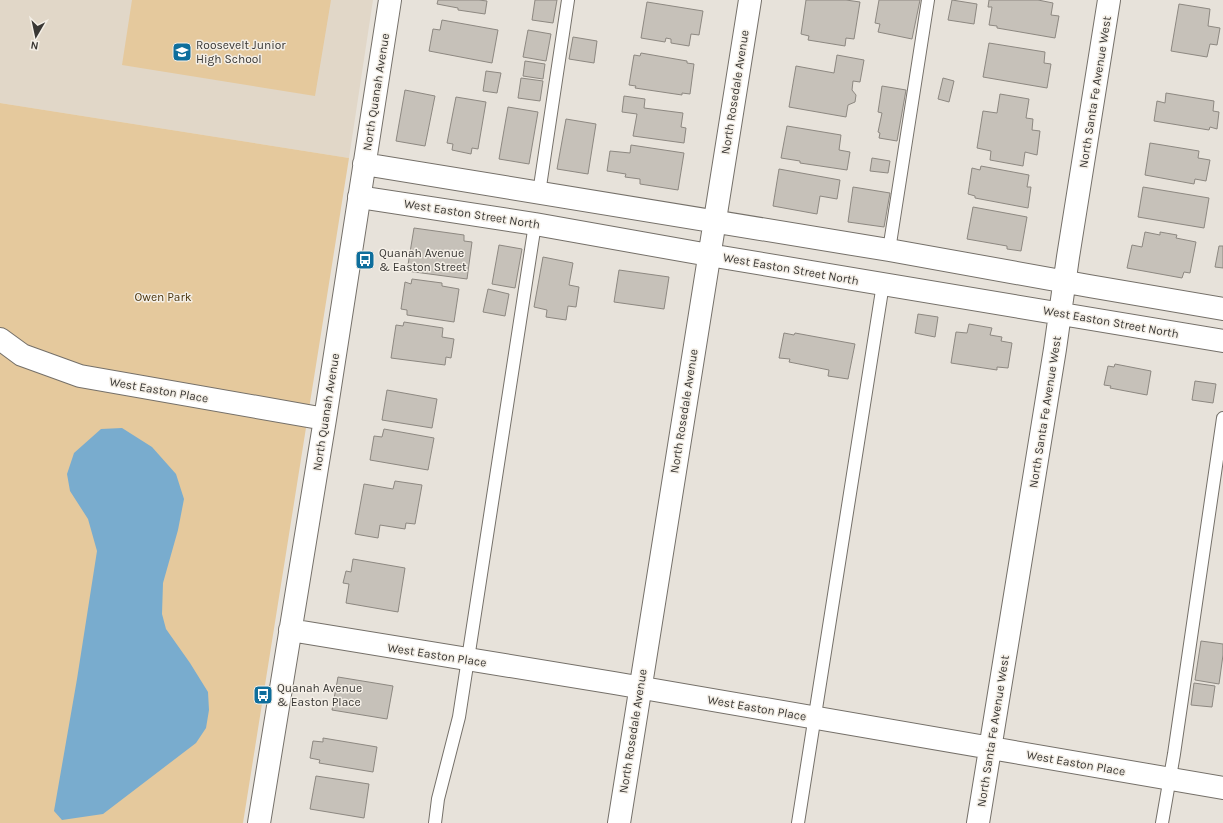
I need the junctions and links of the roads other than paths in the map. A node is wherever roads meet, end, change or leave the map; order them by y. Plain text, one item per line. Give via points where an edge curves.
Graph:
1 (390, 0) edge
2 (568, 0) edge
3 (750, 0) edge
4 (928, 0) edge
5 (1109, 0) edge
6 (364, 164) junction
7 (539, 193) junction
8 (359, 197) junction
9 (714, 222) junction
10 (535, 224) junction
11 (889, 250) junction
12 (709, 255) junction
13 (1065, 282) junction
14 (883, 284) junction
15 (1223, 309) edge
16 (1060, 313) junction
17 (0, 339) edge
18 (1223, 341) edge
19 (1223, 418) edge
20 (325, 419) junction
21 (290, 630) junction
22 (468, 660) junction
23 (640, 688) junction
24 (815, 718) junction
25 (990, 749) junction
26 (1170, 779) junction
27 (1223, 788) edge
28 (259, 823) edge
29 (434, 823) edge
30 (619, 823) edge
31 (798, 823) edge
32 (978, 823) edge
33 (1162, 823) edge

1 - 6 street, North Quanah Avenue
2 - 7 lane
3 - 9 street, North Rosedale Avenue
4 - 11 lane
5 - 13 street, North Santa Fe Avenue West
6 - 7 street
6 - 8 street, North Quanah Avenue
7 - 9 street
8 - 10 street, West Easton Street North
8 - 20 street, North Quanah Avenue
9 - 11 street
9 - 12 street, North Rosedale Avenue
10 - 12 street, West Easton Street North
10 - 22 lane
11 - 13 street
12 - 14 street, West Easton Street North
12 - 23 street, North Rosedale Avenue
13 - 15 street
13 - 16 street, North Santa Fe Avenue West
14 - 16 street, West Easton Street North
14 - 24 lane
16 - 18 street, West Easton Street North
16 - 25 street, North Santa Fe Avenue West
17 - 20 street, West Easton Place via 22,355 80,376
19 - 26 lane
20 - 21 street, North Quanah Avenue
21 - 22 street, West Easton Place
21 - 28 street, North Quanah Avenue
22 - 23 street, West Easton Place
22 - 29 lane via 459,717
23 - 24 street, West Easton Place
23 - 30 street, North Rosedale Avenue
24 - 25 street, West Easton Place
24 - 31 lane
25 - 26 street, West Easton Place
25 - 32 street, North Santa Fe Avenue West
26 - 27 street, West Easton Place
26 - 33 lane

